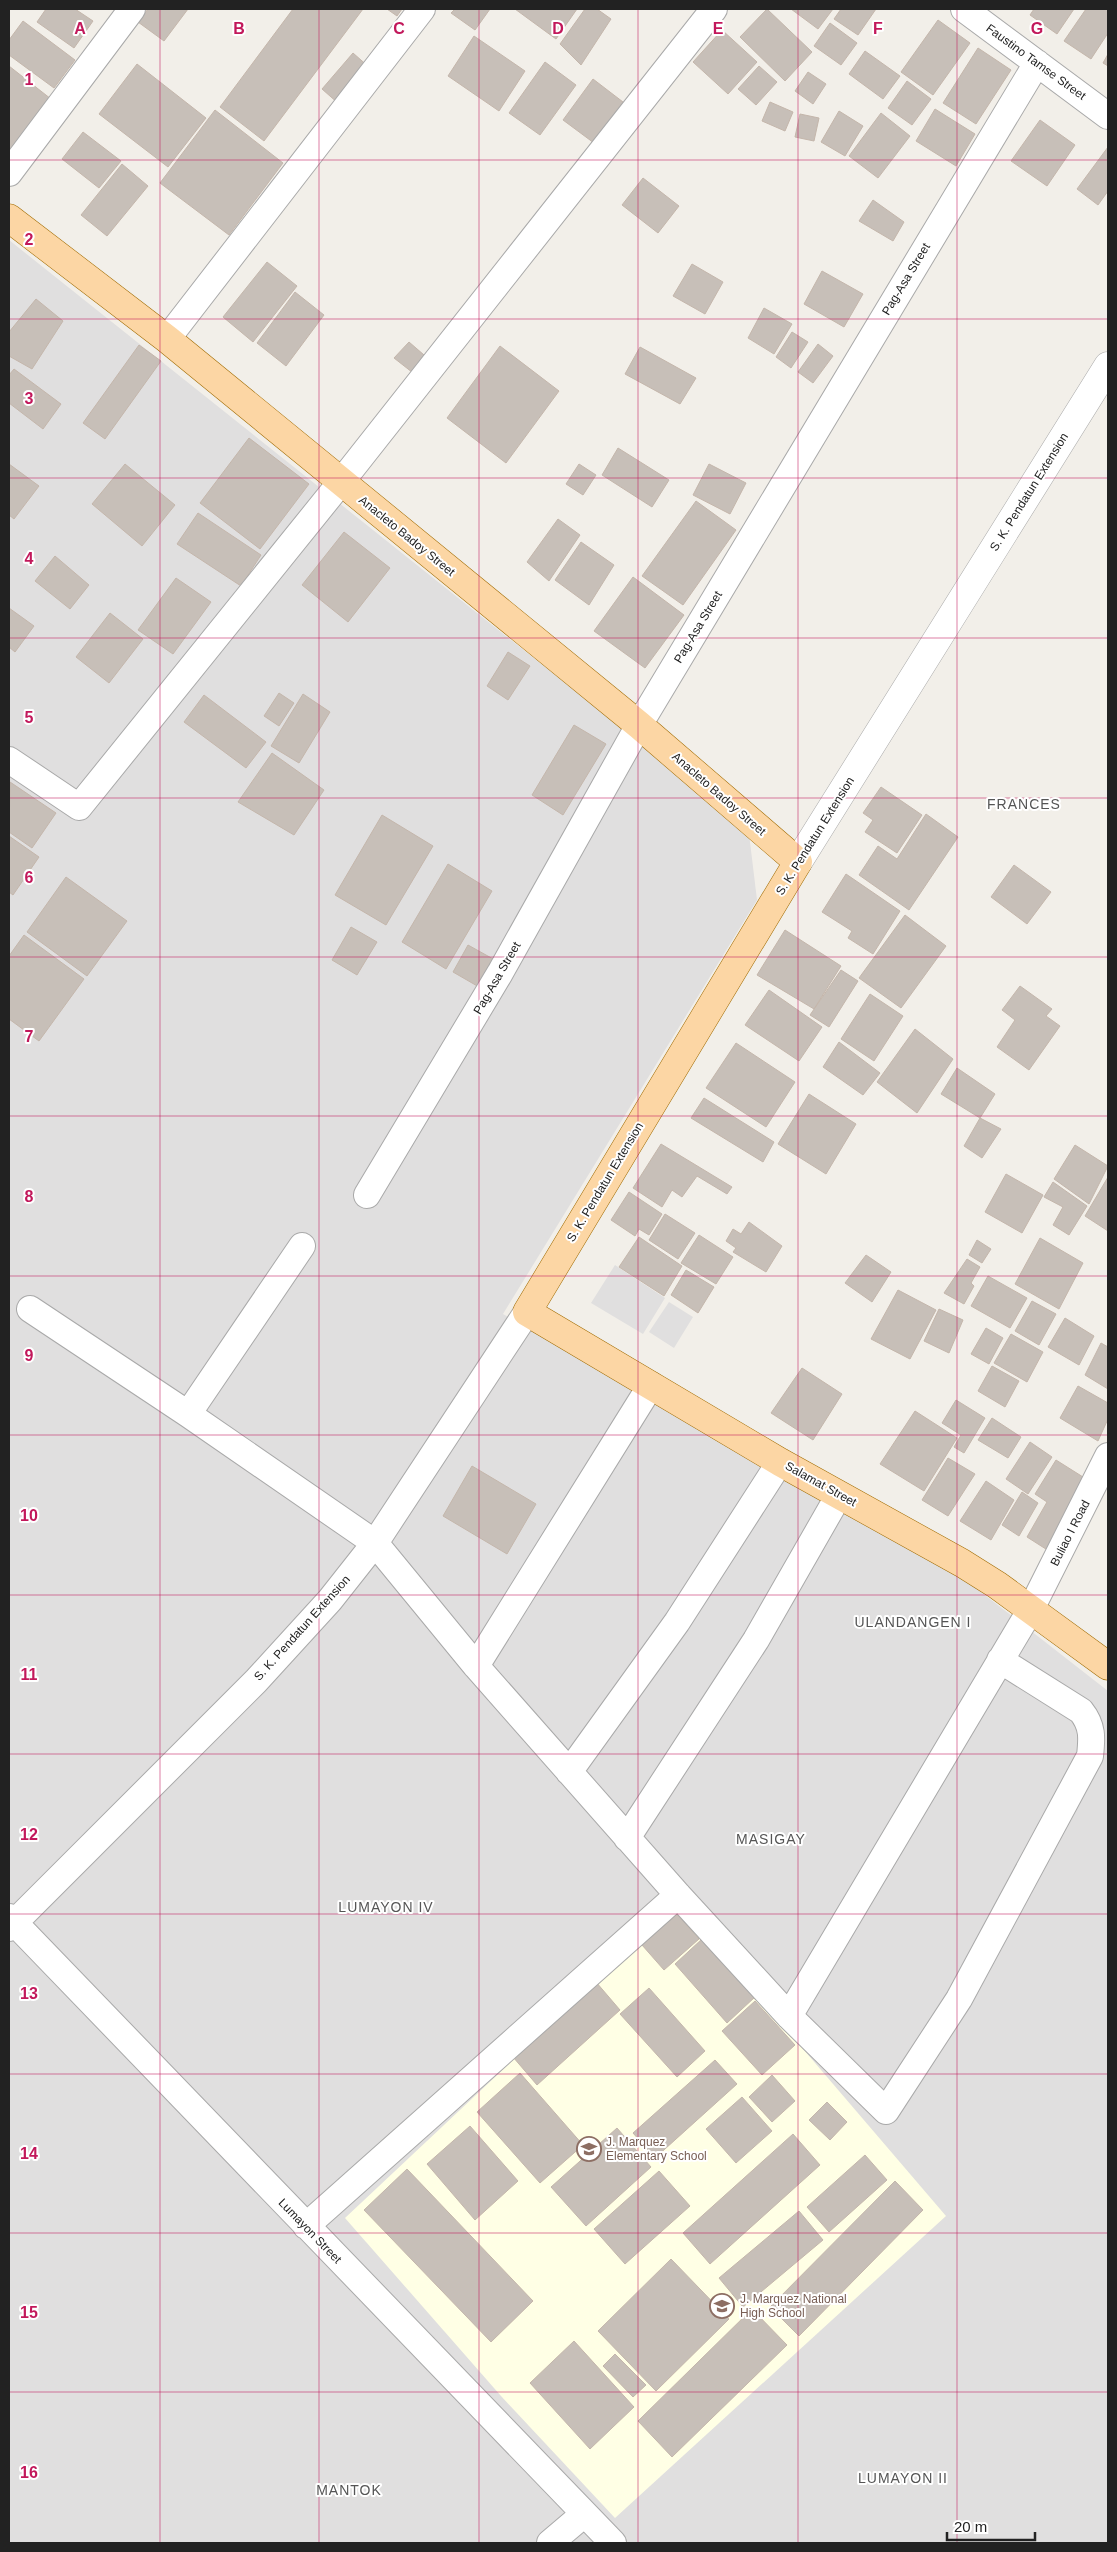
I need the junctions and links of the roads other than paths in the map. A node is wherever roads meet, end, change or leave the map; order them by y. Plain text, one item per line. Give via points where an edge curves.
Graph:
1 (132, 9) edge
2 (422, 9) edge
3 (714, 9) edge
4 (964, 9) edge
5 (1037, 63) junction
6 (1108, 116) edge
7 (9, 173) edge
8 (9, 218) edge
9 (167, 340) junction
10 (1108, 366) edge
11 (341, 482) junction
12 (639, 725) junction
13 (9, 760) edge
14 (798, 862) junction
15 (367, 1196) dead end
16 (302, 1246) dead end
17 (30, 1309) dead end
18 (527, 1312) junction
19 (651, 1385) junction
20 (188, 1414) junction
21 (1108, 1456) edge
22 (780, 1462) junction
23 (840, 1495) junction
24 (375, 1543) junction
25 (1031, 1609) junction
26 (1000, 1660) junction
27 (476, 1666) junction
28 (1108, 1666) edge
29 (569, 1772) junction
30 (627, 1838) junction
31 (678, 1895) junction
32 (10, 1922) edge
33 (789, 2016) junction
34 (306, 2226) junction
35 (583, 2515) junction
36 (550, 2543) edge
37 (613, 2543) edge

1 - 7 street
2 - 9 street
3 - 11 street
4 - 5 street, Faustino Tamse Street
5 - 6 street, Faustino Tamse Street
5 - 12 street, Pag-Asa Street
8 - 9 main road, Anacleto Badoy Street
9 - 11 main road, Anacleto Badoy Street
10 - 14 street, S. K. Pendatun Extension
11 - 12 main road, Anacleto Badoy Street
11 - 13 street via 79,807
12 - 14 main road, Anacleto Badoy Street
12 - 15 street, Pag-Asa Street via 500,973
14 - 18 main road, S. K. Pendatun Extension
16 - 20 street
17 - 20 street
18 - 19 main road, Salamat Street
18 - 24 street, S. K. Pendatun Extension
19 - 22 main road, Salamat Street
19 - 27 street
20 - 24 street
21 - 25 street, Buliao I Road
22 - 23 main road, Salamat Street
22 - 29 street via 677,1622
23 - 25 main road, Salamat Street via 962,1563
23 - 30 street via 756,1640
24 - 27 street
24 - 32 street, S. K. Pendatun Extension via 330,1600 256,1681
25 - 26 street, Buliao I Road
25 - 28 main road, Salamat Street
26 - 33 street, Buliao I Road
26 - 33 street via 1081,1711 1090,1722 1090,1756 959,1999 886,2111
27 - 29 street
29 - 30 street
30 - 31 street
31 - 33 street
31 - 34 street
32 - 34 street, Lumayon Street
34 - 35 street, Lumayon Street
35 - 36 street
35 - 37 street, Lumayon Street

